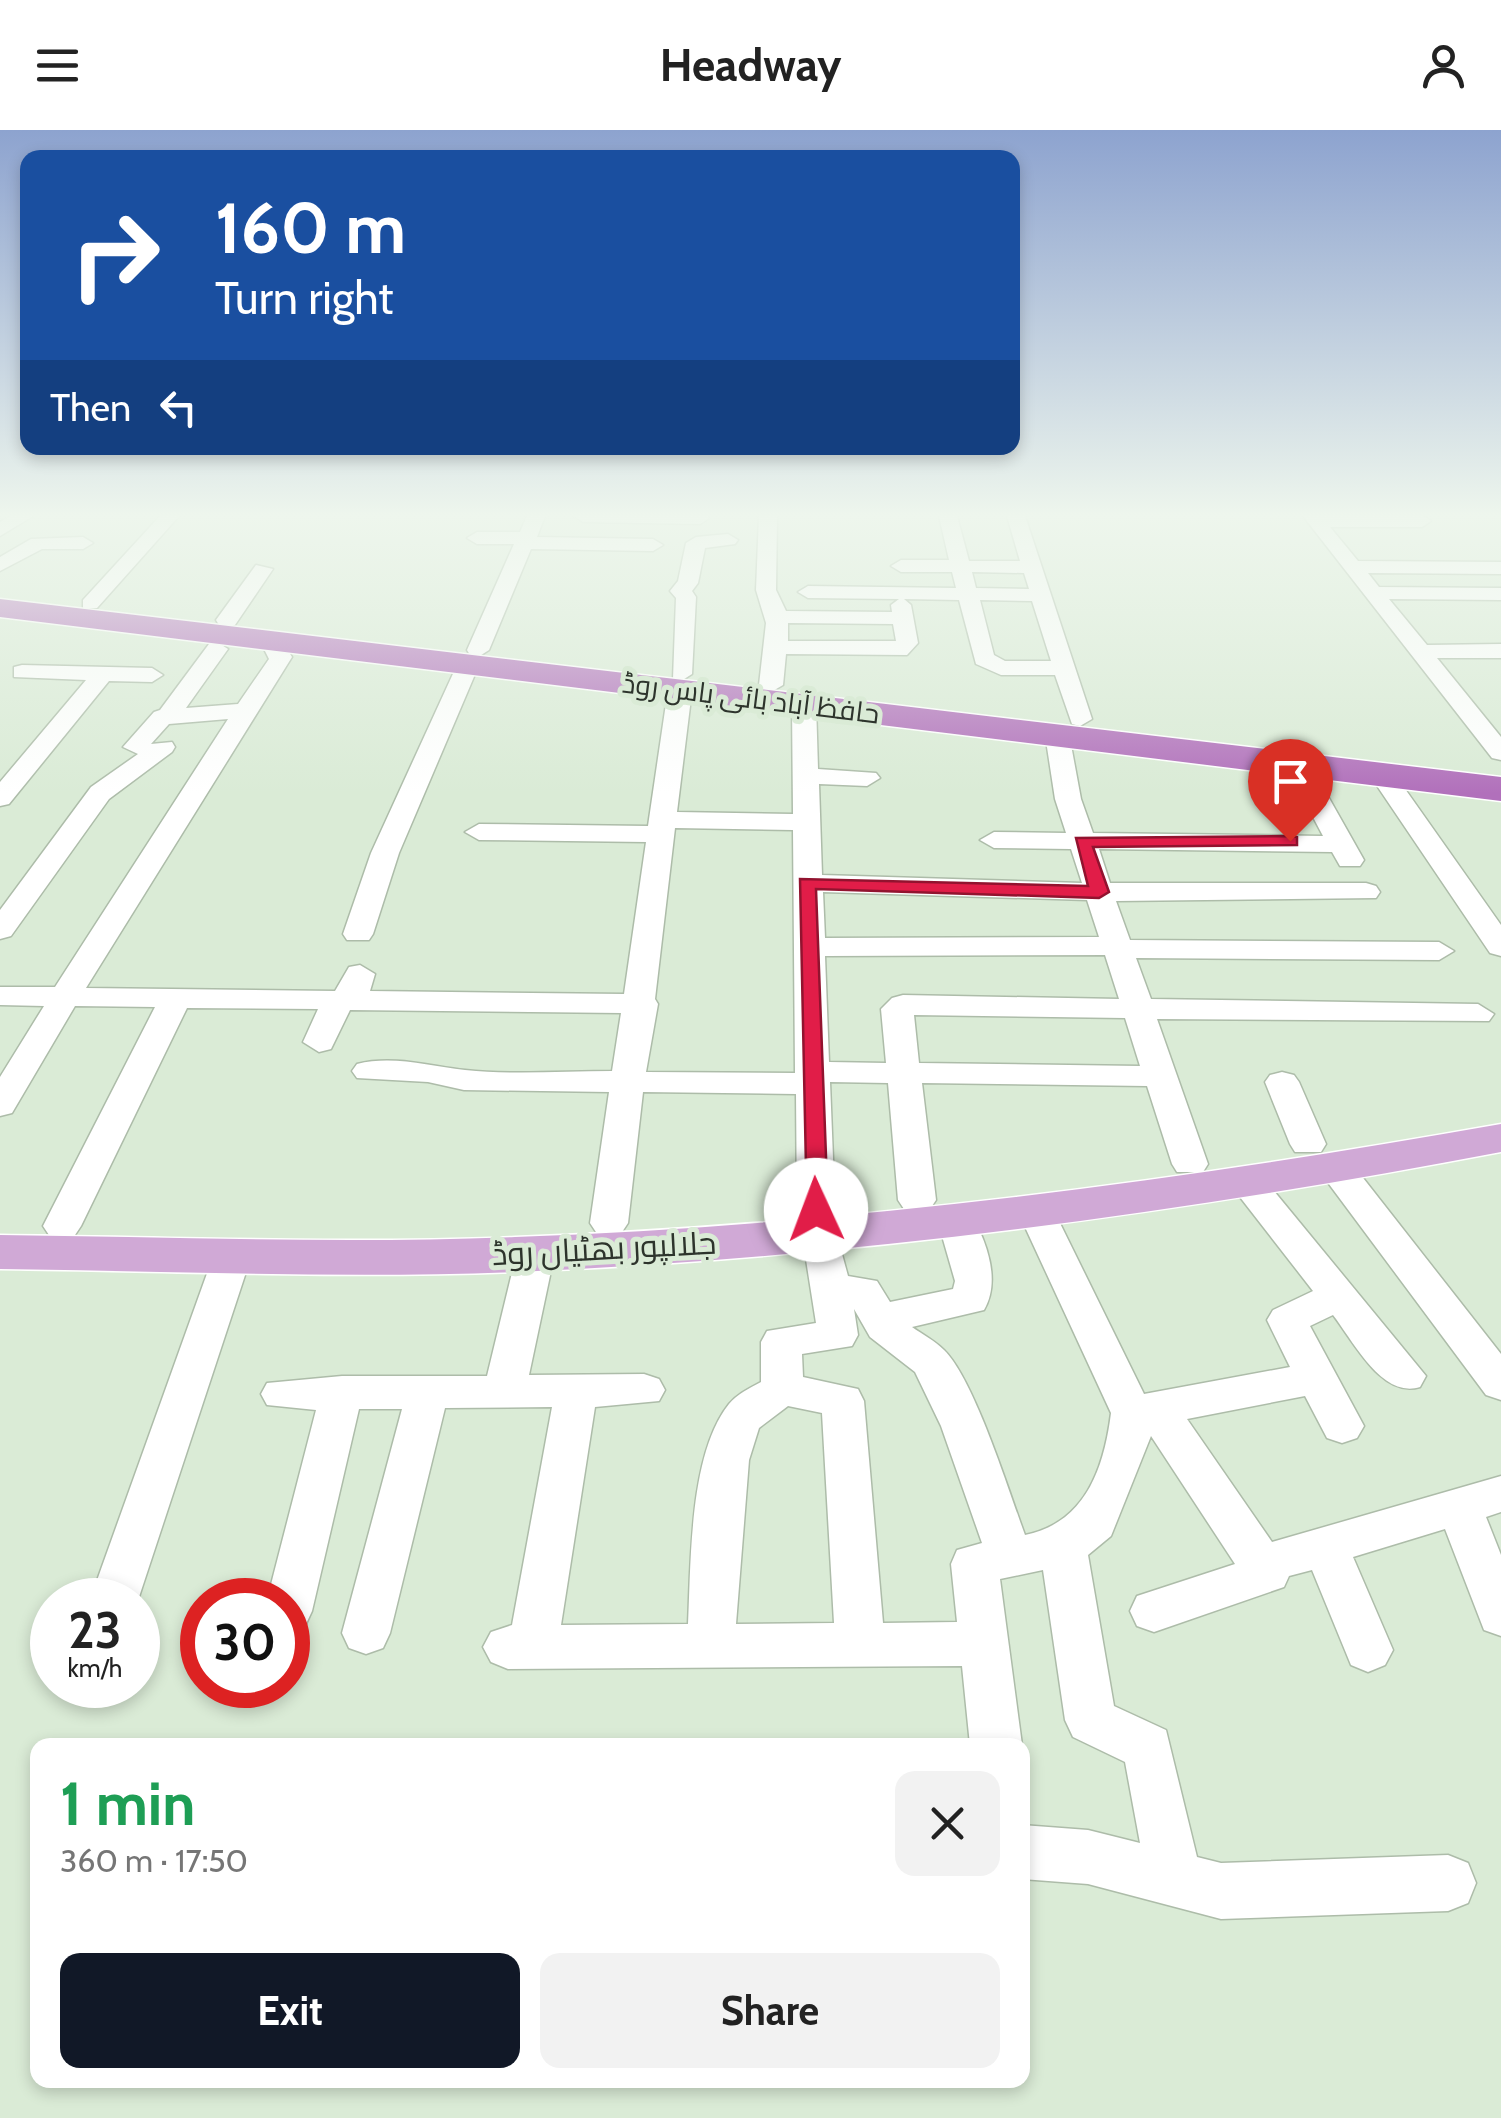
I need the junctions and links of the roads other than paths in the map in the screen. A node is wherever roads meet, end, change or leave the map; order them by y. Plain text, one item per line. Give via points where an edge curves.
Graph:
1 (6, 609) edge
2 (111, 609) edge
3 (238, 609) edge
4 (496, 609) edge
5 (685, 609) edge
6 (777, 609) edge
7 (972, 609) edge
8 (1047, 609) edge
9 (1385, 609) edge
10 (778, 617) junction
11 (222, 634) junction
12 (272, 641) junction
13 (775, 647) junction
14 (1419, 652) junction
15 (1501, 652) edge
16 (0, 657) edge
17 (66, 657) dead end
18 (473, 658) junction
19 (28, 665) junction
20 (1066, 668) junction
21 (104, 674) junction
22 (152, 675) dead end
23 (681, 682) junction
24 (771, 684) junction
25 (0, 694) edge
26 (804, 704) junction
27 (245, 711) junction
28 (170, 715) junction
29 (1068, 726) junction
30 (163, 747) junction
31 (221, 747) junction
32 (1501, 753) edge
33 (1298, 764) junction
34 (1501, 770) edge
35 (1382, 774) junction
36 (805, 776) junction
37 (867, 778) dead end
38 (1501, 789) edge
39 (1, 795) edge
40 (806, 822) junction
41 (665, 827) junction
42 (479, 832) dead end
43 (994, 840) dead end
44 (1082, 842) junction
45 (1342, 844) junction
46 (807, 883) junction
47 (1099, 892) junction
48 (0, 930) edge
49 (358, 934) dead end
50 (808, 947) junction
51 (1501, 947) edge
52 (1118, 948) junction
53 (1439, 951) dead end
54 (360, 974) dead end
55 (0, 996) edge
56 (65, 997) junction
57 (176, 998) junction
58 (338, 1001) junction
59 (642, 1004) junction
60 (1138, 1009) junction
61 (1478, 1014) dead end
62 (320, 1042) dead end
63 (369, 1071) dead end
64 (903, 1073) junction
65 (1160, 1076) junction
66 (811, 1078) junction
67 (632, 1082) junction
68 (1282, 1082) dead end
69 (0, 1105) edge
70 (1501, 1112) edge
71 (1501, 1138) edge
72 (1322, 1156) junction
73 (1190, 1164) junction
74 (1247, 1183) junction
75 (937, 1211) junction
76 (1038, 1214) junction
77 (818, 1222) junction
78 (610, 1223) junction
79 (0, 1225) edge
80 (62, 1226) junction
81 (0, 1252) edge
82 (536, 1252) junction
83 (233, 1254) junction
84 (830, 1288) junction
85 (1339, 1295) junction
86 (879, 1318) junction
87 (1405, 1376) dead end
88 (1314, 1378) junction
89 (1501, 1384) edge
90 (782, 1389) junction
91 (576, 1390) junction
92 (644, 1390) dead end
93 (505, 1391) junction
94 (342, 1392) junction
95 (428, 1392) junction
96 (282, 1394) dead end
97 (1144, 1411) junction
98 (1342, 1426) dead end
99 (1480, 1501) edge
100 (1064, 1547) junction
101 (1326, 1547) junction
102 (1010, 1556) junction
103 (1261, 1565) junction
104 (122, 1578) edge
105 (296, 1578) edge
106 (1154, 1612) dead end
107 (1500, 1613) edge
108 (366, 1633) dead end
109 (986, 1644) junction
110 (860, 1645) junction
111 (711, 1646) junction
112 (1368, 1650) dead end
113 (995, 1738) edge
114 (1030, 1853) edge
115 (1174, 1878) junction
116 (1448, 1883) dead end

1 - 12 highway, حافظ آباد بائی پاس روڈ
2 - 11 highway, حافظ آباد بائی پاس روڈ
3 - 11 street
4 - 18 street
5 - 23 street
6 - 10 street
7 - 20 street via 990,664
8 - 20 street
9 - 14 street
10 - 13 street
10 - 13 street via 901,612 907,644 899,650
11 - 18 highway, حافظ آباد بائی پاس روڈ
11 - 28 street
12 - 18 highway, حافظ آباد بائی پاس روڈ
12 - 27 street via 272,652 281,657
13 - 24 street
14 - 15 street
14 - 32 street
16 - 19 street
17 - 19 street
18 - 23 highway, حافظ آباد بائی پاس روڈ
18 - 49 street via 386,853
19 - 21 street
19 - 25 street
20 - 29 street
21 - 22 street
21 - 39 street
23 - 24 highway, حافظ آباد بائی پاس روڈ
23 - 26 highway, حافظ آباد بائی پاس روڈ
23 - 41 street
24 - 29 highway, حافظ آباد بائی پاس روڈ
26 - 29 highway, حافظ آباد بائی پاس روڈ
26 - 36 street
27 - 28 street
27 - 31 street
28 - 30 street via 135,747
29 - 33 highway, حافظ آباد بائی پاس روڈ
29 - 34 highway, حافظ آباد بائی پاس روڈ
29 - 44 street via 1068,799
30 - 31 street
30 - 48 street via 100,793
31 - 56 street
33 - 35 highway, حافظ آباد بائی پاس روڈ
33 - 45 street
35 - 38 highway, حافظ آباد بائی پاس روڈ
35 - 51 street
36 - 37 street
36 - 40 street
40 - 41 street
40 - 46 street
41 - 42 street
41 - 59 street
43 - 44 street
44 - 45 street
44 - 47 street
45 - 47 street via 1369,897
46 - 47 street
46 - 50 street
47 - 52 street
50 - 52 street
50 - 66 street
52 - 53 street
52 - 60 street
54 - 58 street via 353,994
55 - 56 street
56 - 57 street
56 - 69 street
57 - 58 street
57 - 80 street
58 - 59 street
58 - 62 street
59 - 67 street
60 - 61 street
60 - 64 street via 902,1004 896,1008
60 - 65 street
63 - 67 street via 464,1080
64 - 65 street
64 - 66 street
64 - 75 street
65 - 73 street
66 - 67 street
66 - 77 street
67 - 78 street
68 - 72 street
70 - 72 main road, جلالپور بھٹیاں روڈ
71 - 72 main road, جلالپور بھٹیاں روڈ
72 - 73 main road, جلالپور بھٹیاں روڈ
72 - 74 main road, جلالپور بھٹیاں روڈ
72 - 89 street
73 - 75 main road, جلالپور بھٹیاں روڈ
74 - 76 main road, جلالپور بھٹیاں روڈ
74 - 85 street
75 - 76 main road, جلالپور بھٹیاں روڈ
75 - 77 main road, جلالپور بھٹیاں روڈ
75 - 86 street via 975,1281 970,1300
76 - 97 street
77 - 78 main road, جلالپور بھٹیاں روڈ
77 - 82 main road, جلالپور بھٹیاں روڈ
77 - 84 street
78 - 80 main road, جلالپور بھٹیاں روڈ via 367,1230
79 - 80 main road, جلالپور بھٹیاں روڈ
81 - 83 main road, جلالپور بھٹیاں روڈ
82 - 83 main road, جلالپور بھٹیاں روڈ
82 - 93 street
83 - 104 street
84 - 86 street via 863,1291
84 - 90 street via 838,1335 780,1342
85 - 87 street
85 - 88 street via 1286,1320
86 - 102 street via 930,1362 963,1426
88 - 97 street
88 - 98 street
90 - 110 street via 843,1401
90 - 111 street via 743,1417 730,1456
91 - 92 street
91 - 93 street
91 - 111 street via 520,1647
93 - 95 street
94 - 95 street
94 - 96 street
94 - 105 street
95 - 108 street
97 - 100 street via 1106,1505
97 - 103 street
99 - 101 street
99 - 107 street
100 - 102 street
100 - 115 street via 1090,1720 1148,1747
101 - 103 street
101 - 112 street
102 - 109 street via 974,1564
103 - 106 street via 1267,1573
109 - 110 street
109 - 113 street
110 - 111 street
114 - 115 street via 1088,1857
115 - 116 street via 1220,1890

